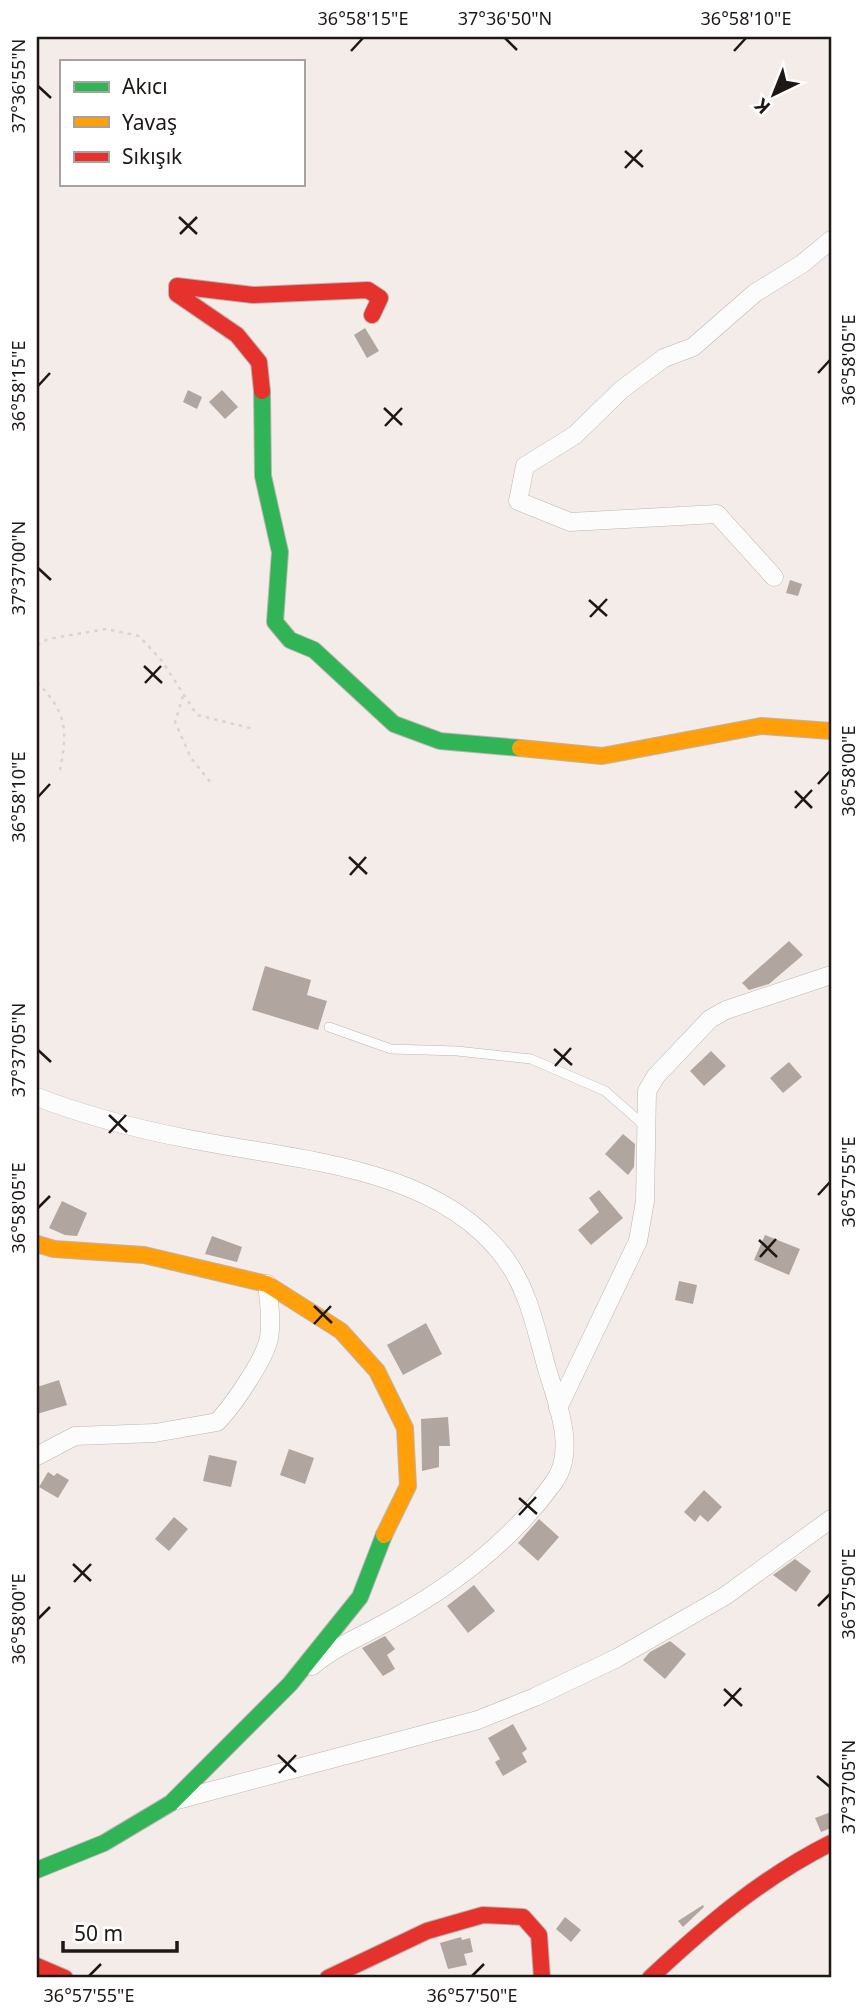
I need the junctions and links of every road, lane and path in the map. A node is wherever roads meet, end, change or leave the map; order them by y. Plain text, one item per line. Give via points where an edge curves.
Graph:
1 (831, 240) edge
2 (372, 316) dead end
3 (774, 577) dead end
4 (37, 645) edge
5 (37, 682) edge
6 (183, 696) junction
7 (254, 729) dead end
8 (831, 731) edge
9 (60, 770) dead end
10 (211, 783) dead end
11 (831, 975) edge
12 (329, 1027) dead end
13 (37, 1097) edge
14 (645, 1126) junction
15 (37, 1244) edge
16 (267, 1284) junction
17 (558, 1408) junction
18 (37, 1456) edge
19 (831, 1519) edge
20 (290, 1684) junction
21 (171, 1803) junction
22 (831, 1843) edge
23 (37, 1870) edge
24 (37, 1966) edge
25 (65, 1978) edge
26 (328, 1978) edge
27 (542, 1978) edge
28 (650, 1978) edge

1 - 3 street via 755,293 692,347 664,358 621,390 575,435 525,466 518,501 570,522 717,514
2 - 8 street via 380,298 368,290 253,295 177,286 177,293 237,335 259,362 263,476 280,552 275,622 290,640 314,650 394,724 440,741 602,756 761,726
4 - 6 path via 106,629 139,636 162,661
5 - 9 path via 50,696 67,733
6 - 7 path via 197,715
6 - 10 path via 174,722 191,758
11 - 14 street via 710,1019 656,1076 647,1091
12 - 14 lane via 391,1049 531,1059 605,1091
13 - 17 street via 81,1114 307,1159 431,1196 492,1242 521,1282
14 - 17 street via 645,1201 638,1241
15 - 16 street via 144,1255
16 - 18 street via 268,1341 217,1422 155,1433 75,1436
16 - 20 street via 341,1331 377,1371 405,1428 408,1486 360,1597
17 - 20 street via 565,1451 556,1479 532,1509 460,1577 316,1662
19 - 21 street via 725,1596 617,1658 535,1697 478,1720
20 - 21 street
21 - 23 street via 104,1843
22 - 28 street via 784,1867 719,1914
24 - 25 street
26 - 27 street via 427,1931 483,1915 523,1917 540,1935

